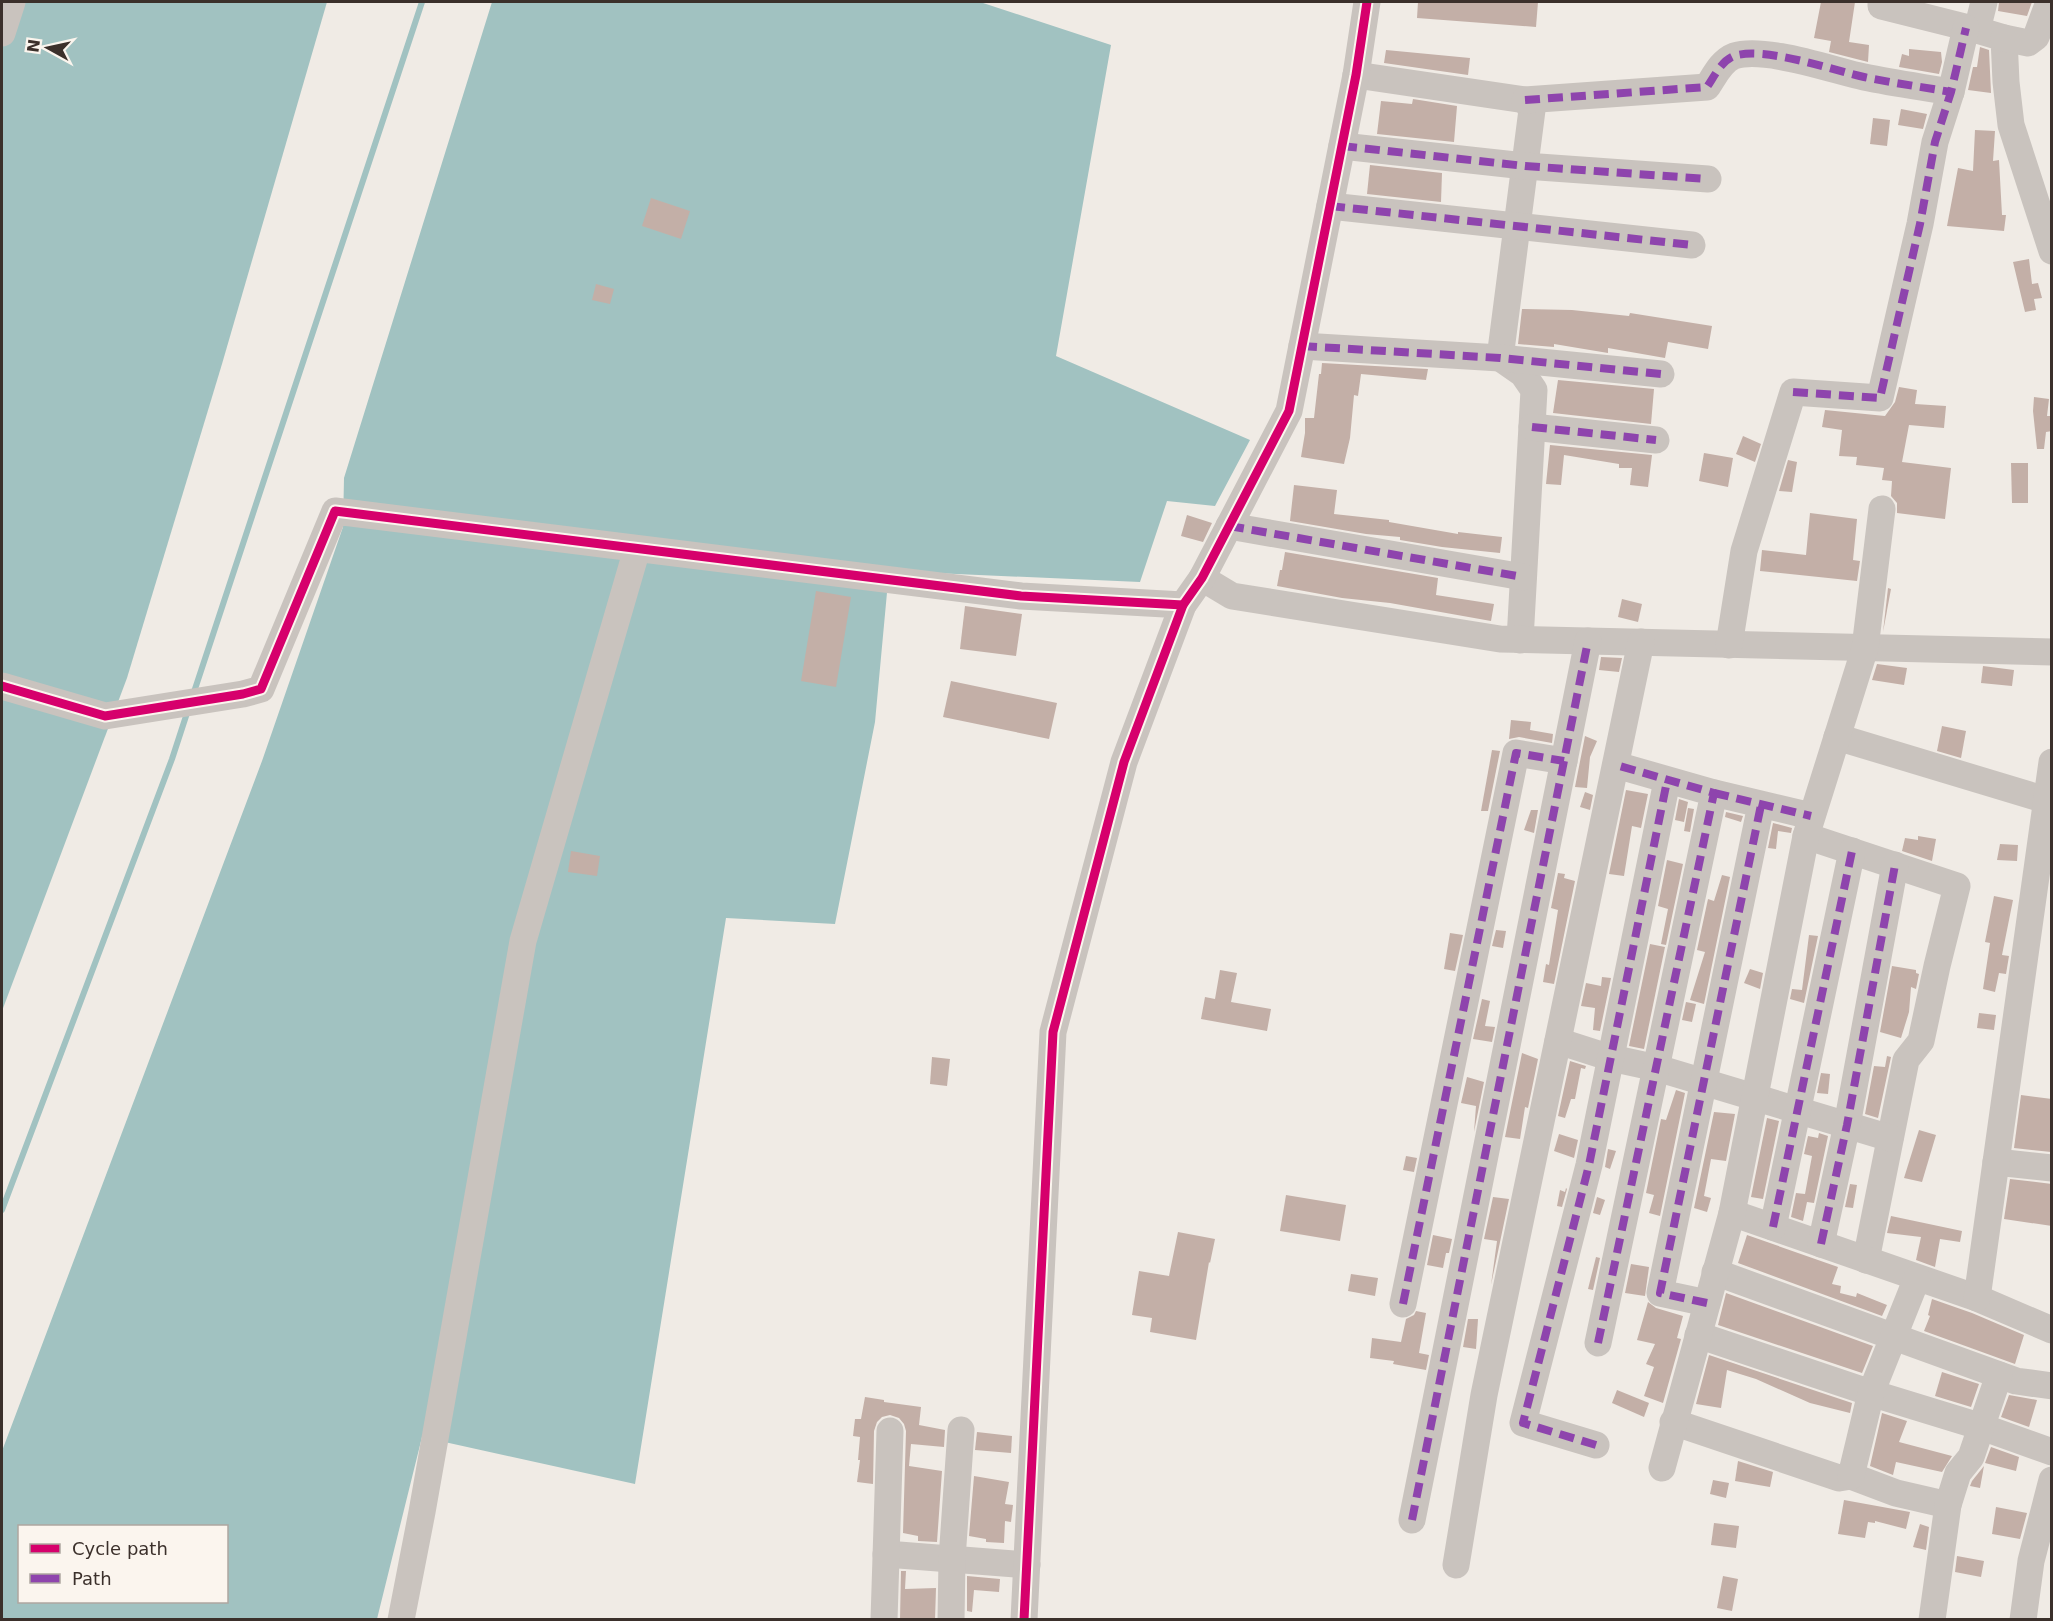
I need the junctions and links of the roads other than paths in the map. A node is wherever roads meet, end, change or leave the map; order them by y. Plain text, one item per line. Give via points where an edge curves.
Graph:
1 (12, 2) edge
2 (1367, 2) edge
3 (1881, 2) edge
4 (1984, 2) edge
5 (2049, 2) edge
6 (1972, 29) junction
7 (2, 33) edge
8 (2004, 38) junction
9 (1356, 75) junction
10 (1951, 92) junction
11 (1525, 100) junction
12 (1342, 146) junction
13 (1525, 166) junction
14 (1708, 179) dead end
15 (1330, 206) junction
16 (1517, 227) junction
17 (1692, 245) dead end
18 (2052, 251) edge
19 (1302, 346) junction
20 (1500, 358) junction
21 (1661, 374) dead end
22 (1532, 427) junction
23 (1656, 440) dead end
24 (1882, 508) dead end
25 (1229, 526) junction
26 (637, 549) junction
27 (1523, 577) junction
28 (1202, 578) junction
29 (1184, 605) junction
30 (1520, 640) junction
31 (1588, 641) junction
32 (1641, 642) junction
33 (1729, 645) junction
34 (1865, 648) junction
35 (2052, 652) edge
36 (2, 686) edge
37 (1837, 736) junction
38 (1564, 761) junction
39 (2052, 762) edge
40 (1616, 765) junction
41 (1667, 781) junction
42 (1714, 793) junction
43 (2046, 800) junction
44 (1761, 805) junction
45 (1808, 826) junction
46 (2046, 836) edge
47 (1852, 851) junction
48 (1895, 865) junction
49 (1558, 1041) junction
50 (1611, 1058) junction
51 (1657, 1068) junction
52 (1704, 1082) junction
53 (1754, 1096) junction
54 (1799, 1110) junction
55 (1846, 1125) junction
56 (1890, 1138) junction
57 (1996, 1161) junction
58 (2052, 1168) edge
59 (1732, 1213) junction
60 (1773, 1227) junction
61 (1821, 1244) junction
62 (1866, 1260) junction
63 (1715, 1272) junction
64 (1917, 1278) junction
65 (1977, 1298) junction
66 (1707, 1303) junction
67 (1403, 1304) dead end
68 (2052, 1330) edge
69 (1698, 1335) junction
70 (1894, 1337) junction
71 (1598, 1342) dead end
72 (1999, 1375) junction
73 (2052, 1386) edge
74 (1871, 1393) junction
75 (1673, 1422) junction
76 (1982, 1427) junction
77 (961, 1430) dead end
78 (890, 1431) dead end
79 (1596, 1445) dead end
80 (2052, 1452) edge
81 (1662, 1468) dead end
82 (1851, 1476) junction
83 (2052, 1480) edge
84 (1948, 1505) junction
85 (1412, 1520) dead end
86 (886, 1554) junction
87 (952, 1559) junction
88 (1027, 1565) junction
89 (1456, 1565) dead end
90 (401, 1620) edge
91 (884, 1620) edge
92 (951, 1620) edge
93 (1024, 1620) edge
94 (1932, 1620) edge
95 (2024, 1620) edge

1 - 7 street
2 - 9 street
3 - 6 street via 1881,6
4 - 6 street
5 - 8 street via 2036,37 2028,43
6 - 8 street
6 - 10 street
8 - 18 street via 2011,125
9 - 11 street
9 - 12 street
10 - 11 street via 1863,77 1800,60 1749,54 1732,57 1707,87
10 - 33 street via 1935,142 1880,398 1793,392 1744,551
11 - 13 street via 1532,110
12 - 13 street
12 - 15 street
13 - 14 street
13 - 16 street
15 - 16 street
15 - 19 street
16 - 17 street
16 - 20 street
19 - 20 street
19 - 25 street via 1289,411
20 - 21 street
20 - 22 street via 1523,374 1534,390
22 - 23 street
22 - 27 street
24 - 34 street
25 - 27 street
25 - 28 street
26 - 29 street via 1021,596
26 - 36 street via 335,511 261,689 105,716
26 - 90 street via 523,941
27 - 30 street
28 - 29 street
28 - 30 street via 1232,596
29 - 88 street via 1124,762 1053,1032
30 - 31 street
31 - 32 street
31 - 38 street
32 - 33 street
32 - 40 street
33 - 34 street
34 - 35 street
34 - 37 street
37 - 43 street
37 - 45 street
38 - 67 street via 1516,753
38 - 85 street
39 - 43 street
40 - 41 street
40 - 49 street
41 - 42 street
41 - 50 street
42 - 44 street
42 - 51 street
43 - 46 street
44 - 45 street
44 - 52 street
45 - 47 street
45 - 53 street
46 - 57 street
47 - 48 street
47 - 54 street
48 - 55 street
48 - 56 street via 1957,886 1921,1041 1906,1060
49 - 50 street
49 - 89 street via 1484,1395
50 - 51 street
50 - 79 street via 1589,1165 1523,1423
51 - 52 street
51 - 71 street
52 - 53 street
52 - 66 street via 1659,1293
53 - 54 street
53 - 59 street
54 - 55 street
54 - 60 street
55 - 56 street
55 - 61 street
56 - 62 street
57 - 58 street
57 - 65 street
59 - 60 street
59 - 63 street
60 - 61 street
61 - 62 street
62 - 64 street
63 - 66 street
63 - 70 street
64 - 65 street
64 - 70 street
65 - 68 street
66 - 69 street
69 - 74 street
69 - 75 street
70 - 72 street
70 - 74 street
72 - 73 street
72 - 76 street
74 - 76 street
74 - 82 street
75 - 81 street
75 - 82 street via 1839,1478
76 - 80 street
76 - 84 street via 1971,1457 1958,1473
77 - 87 street
78 - 86 street
82 - 84 street via 1896,1493
83 - 95 street via 2031,1561
84 - 94 street
86 - 87 street
86 - 91 street
87 - 88 street
87 - 92 street
88 - 93 street

